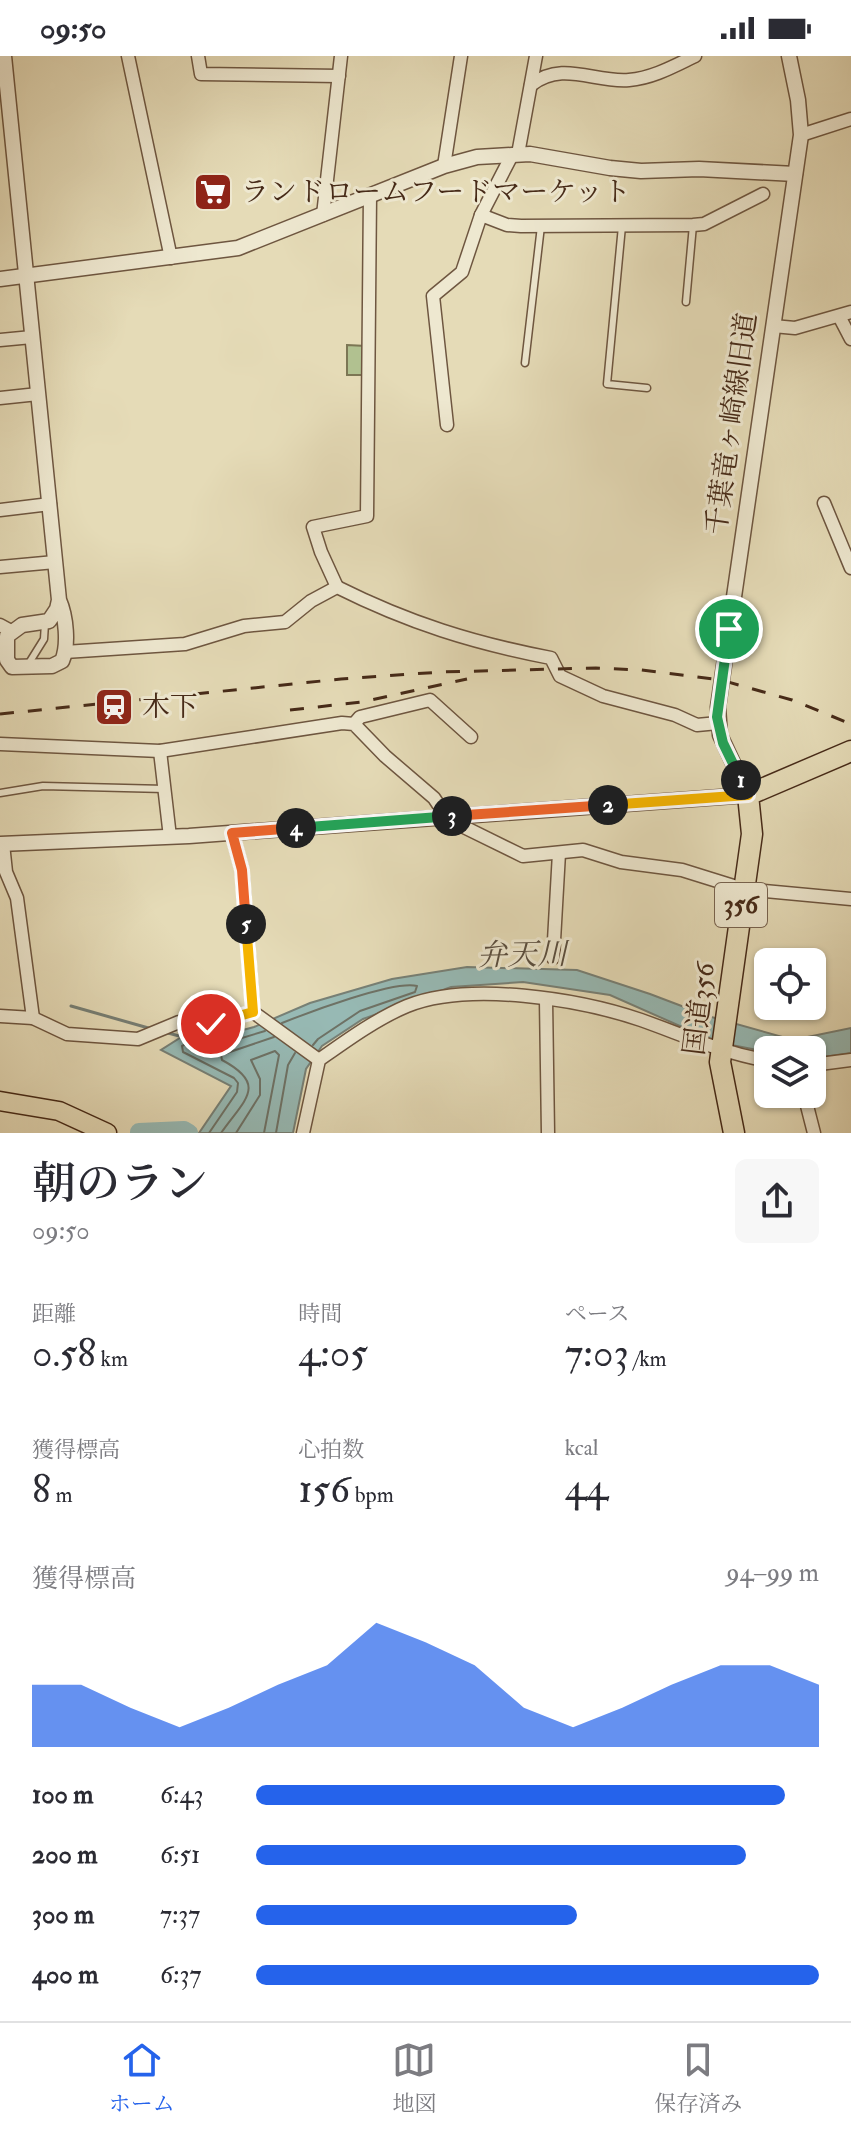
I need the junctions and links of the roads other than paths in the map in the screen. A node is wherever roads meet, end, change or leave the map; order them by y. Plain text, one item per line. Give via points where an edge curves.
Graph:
1 (4, 56) edge
2 (128, 56) edge
3 (198, 56) edge
4 (341, 56) edge
5 (461, 56) edge
6 (536, 56) edge
7 (695, 56) edge
8 (789, 56) edge
9 (339, 76) junction
10 (531, 85) junction
11 (851, 119) edge
12 (801, 135) junction
13 (515, 154) junction
14 (444, 166) junction
15 (795, 174) junction
16 (763, 194) dead end
17 (370, 195) junction
18 (323, 215) junction
19 (481, 215) junction
20 (693, 225) junction
21 (541, 226) junction
22 (622, 226) junction
23 (171, 258) junction
24 (26, 276) junction
25 (0, 279) edge
26 (686, 302) dead end
27 (845, 314) edge
28 (773, 326) junction
29 (32, 337) junction
30 (851, 339) edge
31 (0, 340) edge
32 (525, 363) dead end
33 (647, 388) dead end
34 (38, 394) junction
35 (0, 398) edge
36 (447, 425) dead end
37 (824, 503) dead end
38 (50, 504) junction
39 (0, 510) edge
40 (55, 562) junction
41 (0, 567) edge
42 (851, 568) edge
43 (337, 587) junction
44 (59, 600) junction
45 (45, 623) junction
46 (6, 628) edge
47 (64, 632) junction
48 (65, 652) junction
49 (26, 668) junction
50 (718, 723) junction
51 (354, 724) junction
52 (471, 737) dead end
53 (0, 744) edge
54 (160, 751) junction
55 (851, 751) edge
56 (165, 789) junction
57 (0, 793) edge
58 (748, 795) junction
59 (451, 816) junction
60 (232, 833) junction
61 (170, 837) junction
62 (2, 844) edge
63 (559, 853) junction
64 (743, 889) junction
65 (851, 899) edge
66 (553, 958) dead end
67 (546, 1000) junction
68 (253, 1012) junction
69 (0, 1016) edge
70 (33, 1018) junction
71 (722, 1049) junction
72 (754, 1057) edge
73 (319, 1060) junction
74 (851, 1060) edge
75 (826, 1063) edge
76 (0, 1101) edge
77 (808, 1108) edge
78 (107, 1133) edge
79 (303, 1133) edge
80 (548, 1133) edge
81 (734, 1133) edge
82 (814, 1133) edge

1 - 24 street
2 - 23 street
3 - 9 street via 201,74
4 - 9 street
5 - 14 street
6 - 10 street
7 - 10 street via 628,80 561,74 544,75
8 - 12 street, 千葉竜ヶ崎線旧道
9 - 18 street
10 - 13 street
11 - 12 street
12 - 15 street, 千葉竜ヶ崎線旧道
13 - 14 street
13 - 15 street via 641,171
13 - 19 street
14 - 17 street
15 - 28 street, 千葉竜ヶ崎線旧道
16 - 20 street
17 - 18 street
17 - 43 street via 367,516 313,527
18 - 23 street via 238,248
19 - 21 street via 507,225
19 - 36 street via 462,272 433,296
20 - 22 street
20 - 26 lane
21 - 22 street
21 - 32 lane
22 - 33 lane via 607,384
23 - 24 street
24 - 25 street
24 - 29 street
27 - 28 street via 795,328
27 - 30 street
28 - 50 street, 千葉竜ヶ崎線旧道
29 - 31 street
29 - 34 street
34 - 35 street
34 - 38 street
37 - 42 street
38 - 39 street
38 - 40 street
40 - 41 street
40 - 44 street
43 - 48 street via 285,622 244,626 185,644
43 - 50 street via 447,633 551,658 560,676 603,696 697,725
44 - 45 street
44 - 47 street
45 - 46 street
45 - 47 street
45 - 49 lane via 44,639
46 - 49 street via 8,664
47 - 48 street
48 - 49 street via 58,664
50 - 58 street, 千葉竜ヶ崎線旧道
51 - 52 street via 360,717 430,700
51 - 54 street
51 - 59 street
53 - 54 street
54 - 56 street
55 - 58 highway
56 - 57 lane via 43,786
56 - 61 street
58 - 59 street
58 - 64 highway, 国道356 / 356 via 752,834
59 - 60 street
59 - 63 street via 523,856
60 - 61 street
60 - 68 street via 242,870
61 - 62 street
62 - 70 street via 17,898
63 - 64 street via 583,850 621,862 682,870
63 - 66 street
64 - 65 street
64 - 71 highway, 国道356 / 356
67 - 71 street via 586,1005
67 - 73 street via 456,993 407,1006
67 - 80 street
68 - 70 street via 211,1024 179,1022 138,1039 67,1034
68 - 73 street
69 - 70 street
71 - 72 street
71 - 81 highway, 国道356 / 356 via 720,1070
73 - 79 street
74 - 75 street
76 - 78 main road via 59,1111
77 - 82 street

